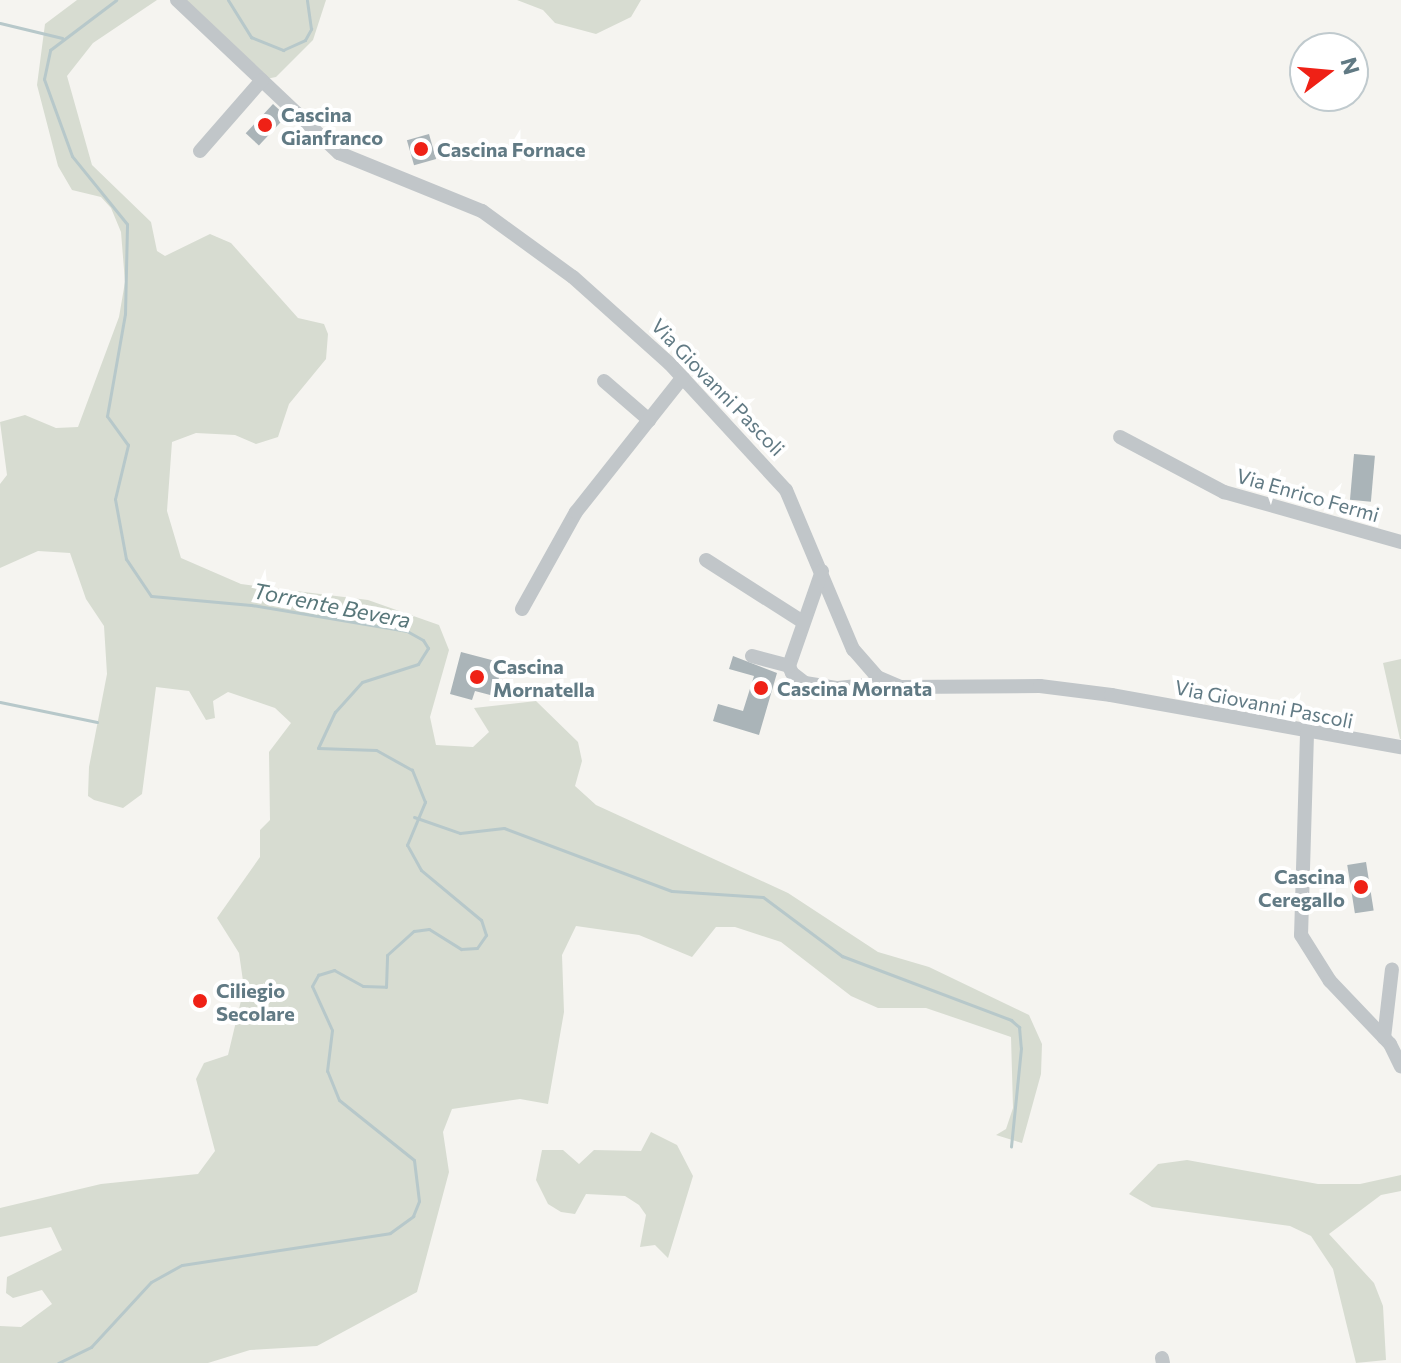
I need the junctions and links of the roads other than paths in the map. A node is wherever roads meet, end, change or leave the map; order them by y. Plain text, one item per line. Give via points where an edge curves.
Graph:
1 (177, 0) edge
2 (262, 80) junction
3 (200, 151) dead end
4 (683, 377) junction
5 (604, 381) dead end
6 (649, 420) junction
7 (1120, 437) dead end
8 (1401, 542) edge
9 (706, 560) dead end
10 (822, 571) junction
11 (522, 609) dead end
12 (803, 622) junction
13 (752, 656) dead end
14 (789, 666) junction
15 (887, 683) junction
16 (1307, 734) junction
17 (1401, 747) edge
18 (1392, 969) dead end
19 (1384, 1038) junction
20 (1401, 1067) edge

1 - 2 street, Via Giovanni Pascoli
2 - 3 street
2 - 4 street, Via Giovanni Pascoli via 339,153 447,192 511,230 599,299
4 - 6 street
4 - 10 street, Via Giovanni Pascoli via 774,473
5 - 6 street
6 - 11 street via 576,512
7 - 8 street, Via Enrico Fermi via 1224,492
9 - 12 street
10 - 12 street
10 - 15 street, Via Giovanni Pascoli via 853,649
12 - 14 street
13 - 14 street
14 - 15 street via 815,685
15 - 16 street, Via Giovanni Pascoli via 931,690 1075,690
16 - 17 street, Via Giovanni Pascoli
16 - 19 street via 1301,935 1330,981
18 - 19 street
19 - 20 street

